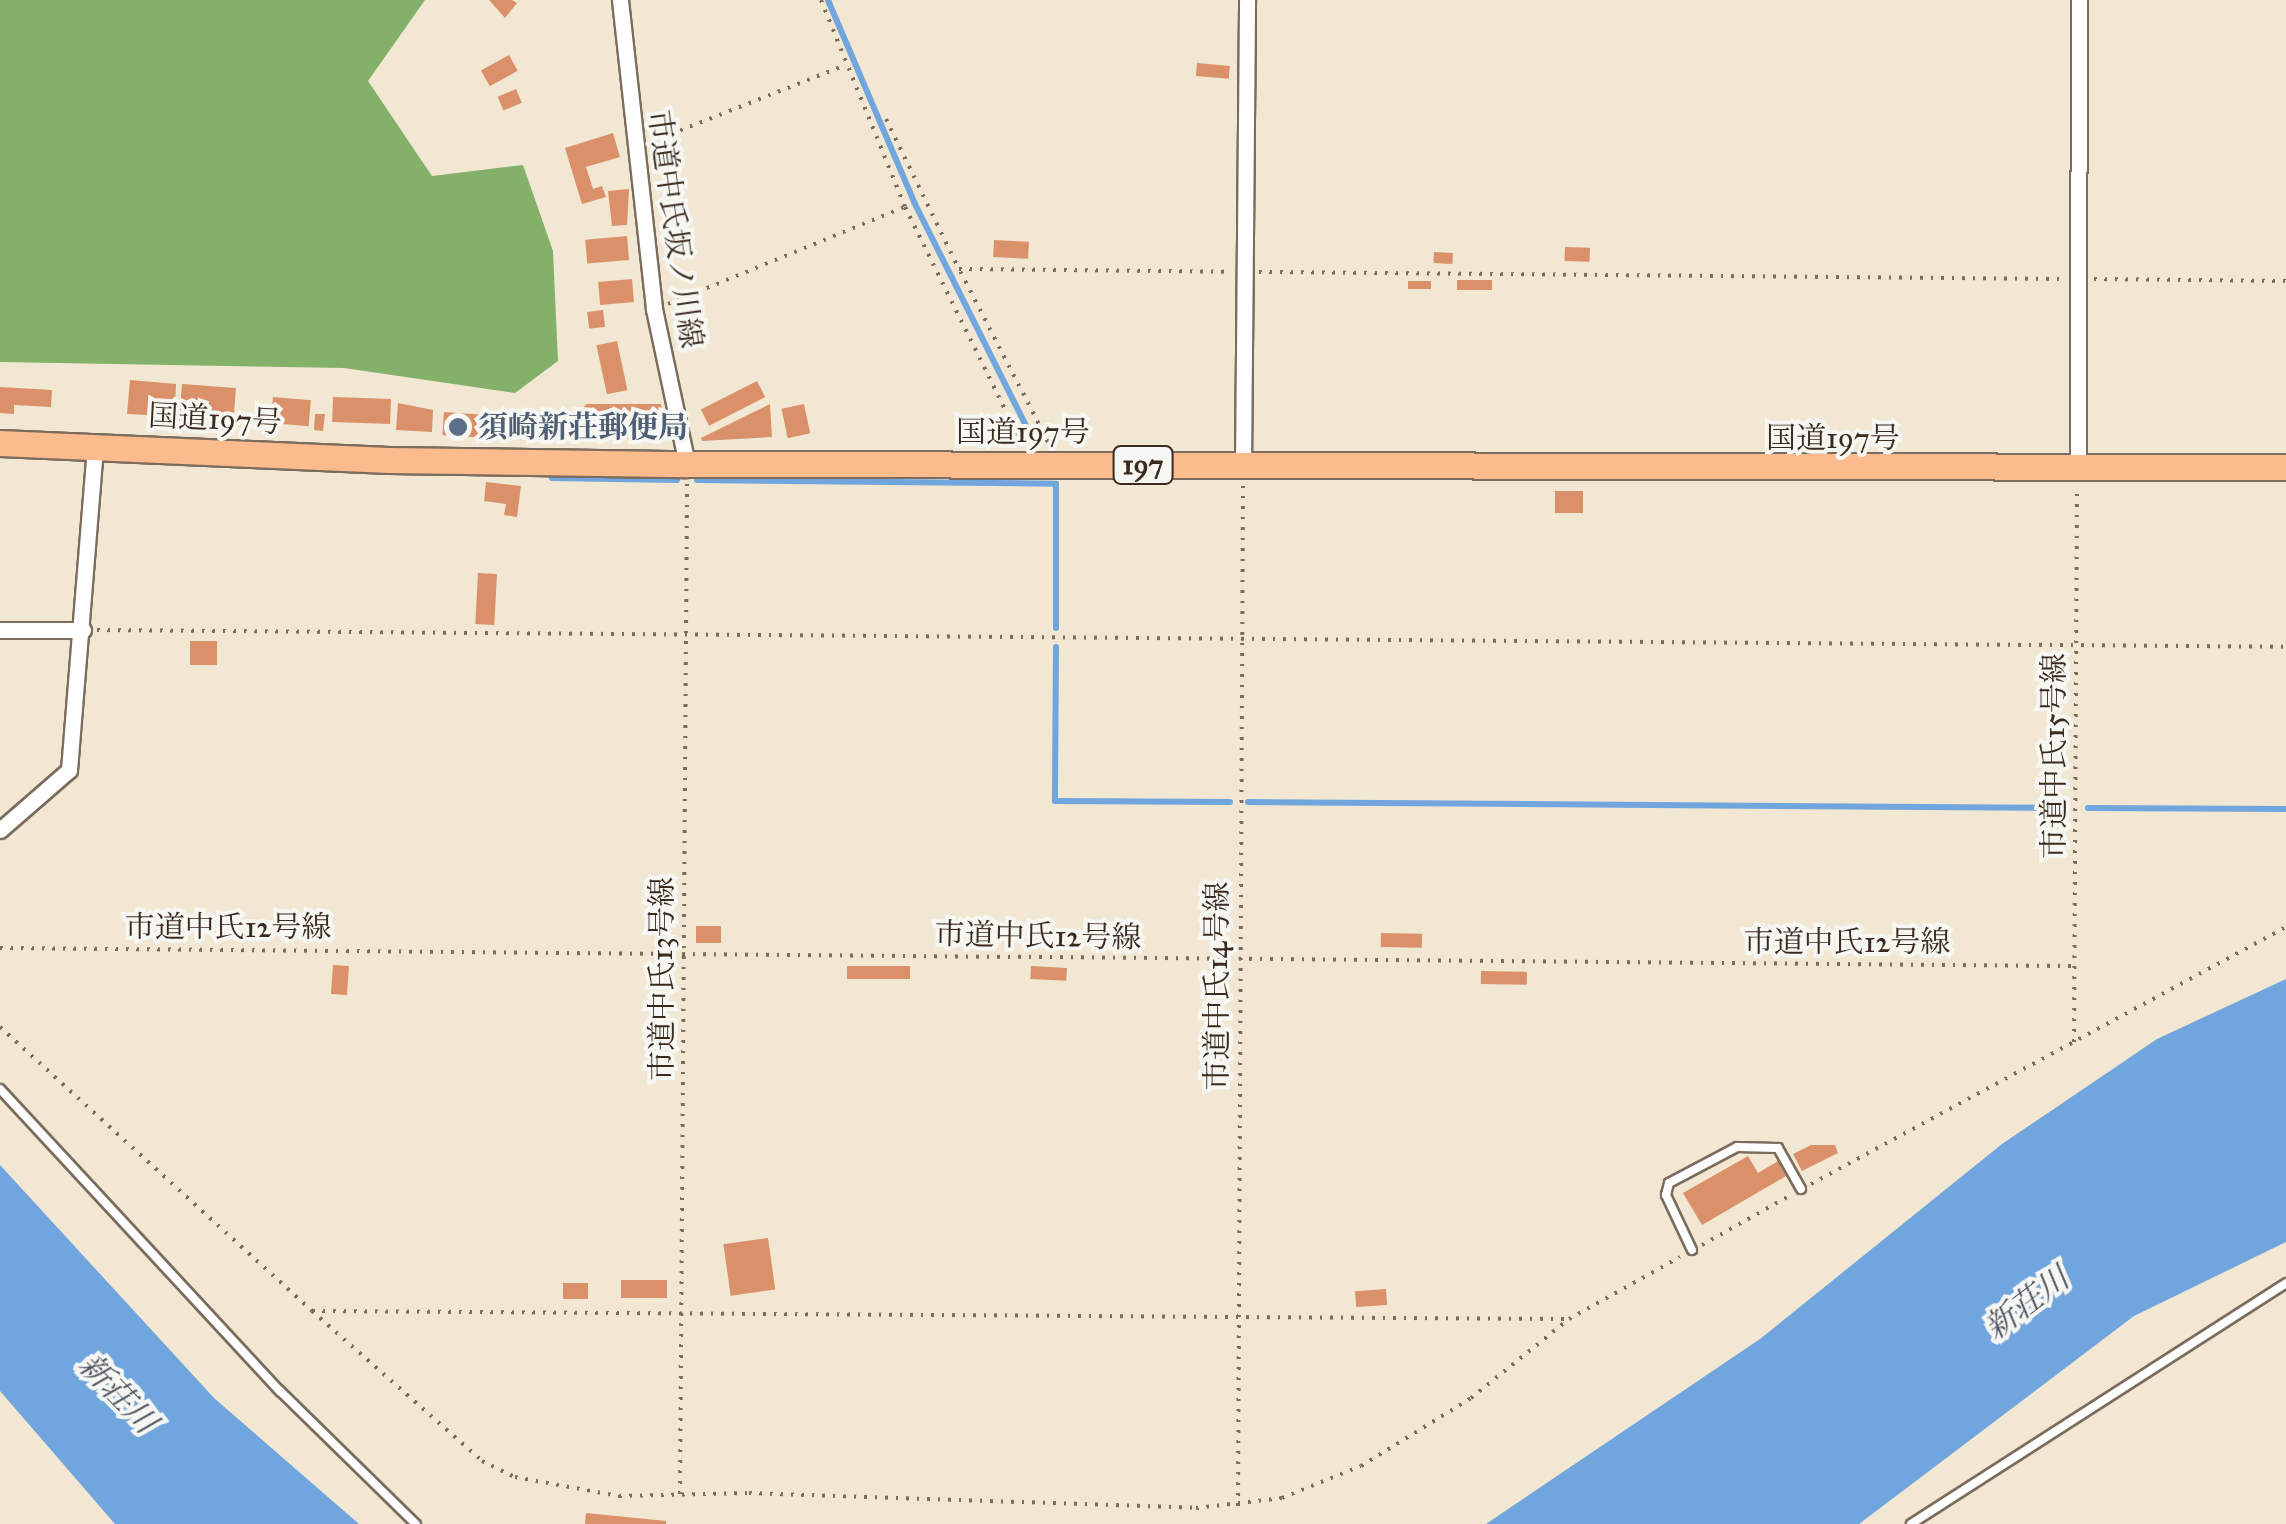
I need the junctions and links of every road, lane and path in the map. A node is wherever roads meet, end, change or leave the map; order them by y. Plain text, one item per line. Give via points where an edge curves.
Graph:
1 (620, 0) edge
2 (821, 0) edge
3 (1247, 0) edge
4 (2079, 0) edge
5 (845, 65) junction
6 (886, 119) dead end
7 (632, 149) junction
8 (905, 207) junction
9 (959, 269) junction
10 (1244, 272) junction
11 (2079, 279) junction
12 (2286, 281) edge
13 (654, 309) junction
14 (0, 442) edge
15 (95, 446) junction
16 (687, 464) junction
17 (1031, 464) junction
18 (1060, 464) junction
19 (1243, 466) junction
20 (2286, 467) edge
21 (2078, 471) junction
22 (0, 630) edge
23 (82, 630) junction
24 (686, 635) junction
25 (1241, 640) junction
26 (2077, 644) junction
27 (2286, 647) edge
28 (0, 830) edge
29 (2286, 927) edge
30 (0, 948) edge
31 (685, 954) junction
32 (1240, 962) junction
33 (2075, 966) junction
34 (0, 1027) edge
35 (2074, 1042) junction
36 (0, 1089) edge
37 (1802, 1189) junction
38 (1692, 1250) junction
39 (2286, 1283) edge
40 (682, 1310) junction
41 (312, 1311) junction
42 (1238, 1314) junction
43 (1568, 1318) junction
44 (680, 1494) junction
45 (1238, 1506) junction
46 (416, 1524) edge
47 (1911, 1524) edge

1 - 7 street, 市道中氏坂ノ川線
2 - 5 path
3 - 10 street
4 - 11 street
5 - 7 path
5 - 8 path
6 - 9 path
7 - 13 street, 市道中氏坂ノ川線
8 - 13 path
8 - 17 path
9 - 10 path
9 - 18 path
10 - 11 path
10 - 19 street
11 - 12 path
11 - 21 street
13 - 16 street, 市道中氏坂ノ川線
14 - 15 highway, 国道197号 / 197
15 - 16 highway, 国道197号 / 197 via 389,460
15 - 23 street
16 - 17 highway, 国道197号 / 197
16 - 24 path, 市道中氏13号線
17 - 18 highway, 国道197号 / 197
18 - 19 highway, 国道197号 / 197
19 - 21 highway, 国道197号 / 197
19 - 25 path, 市道中氏14号線
20 - 21 highway, 国道197号 / 197
21 - 26 path, 市道中氏15号線
22 - 23 street
23 - 24 path
23 - 28 street via 69,770
24 - 25 path
24 - 31 path, 市道中氏13号線
25 - 26 path
25 - 32 path, 市道中氏14号線
26 - 27 path
26 - 33 path, 市道中氏15号線
29 - 35 path
30 - 31 path, 市道中氏12号線
31 - 32 path, 市道中氏12号線
31 - 40 path, 市道中氏13号線
32 - 33 path, 市道中氏12号線
32 - 42 path, 市道中氏14号線
33 - 35 path, 市道中氏15号線
34 - 41 path
35 - 37 path
36 - 46 lane via 280,1391
37 - 38 path
37 - 38 lane via 1778,1148 1737,1146 1669,1183 1666,1195
38 - 43 path
39 - 47 lane
40 - 41 path
40 - 42 path
40 - 44 path, 市道中氏13号線
41 - 44 path via 496,1470 592,1494
42 - 43 path
42 - 45 path, 市道中氏14号線
43 - 45 path via 1471,1398 1361,1466 1315,1488
44 - 45 path

